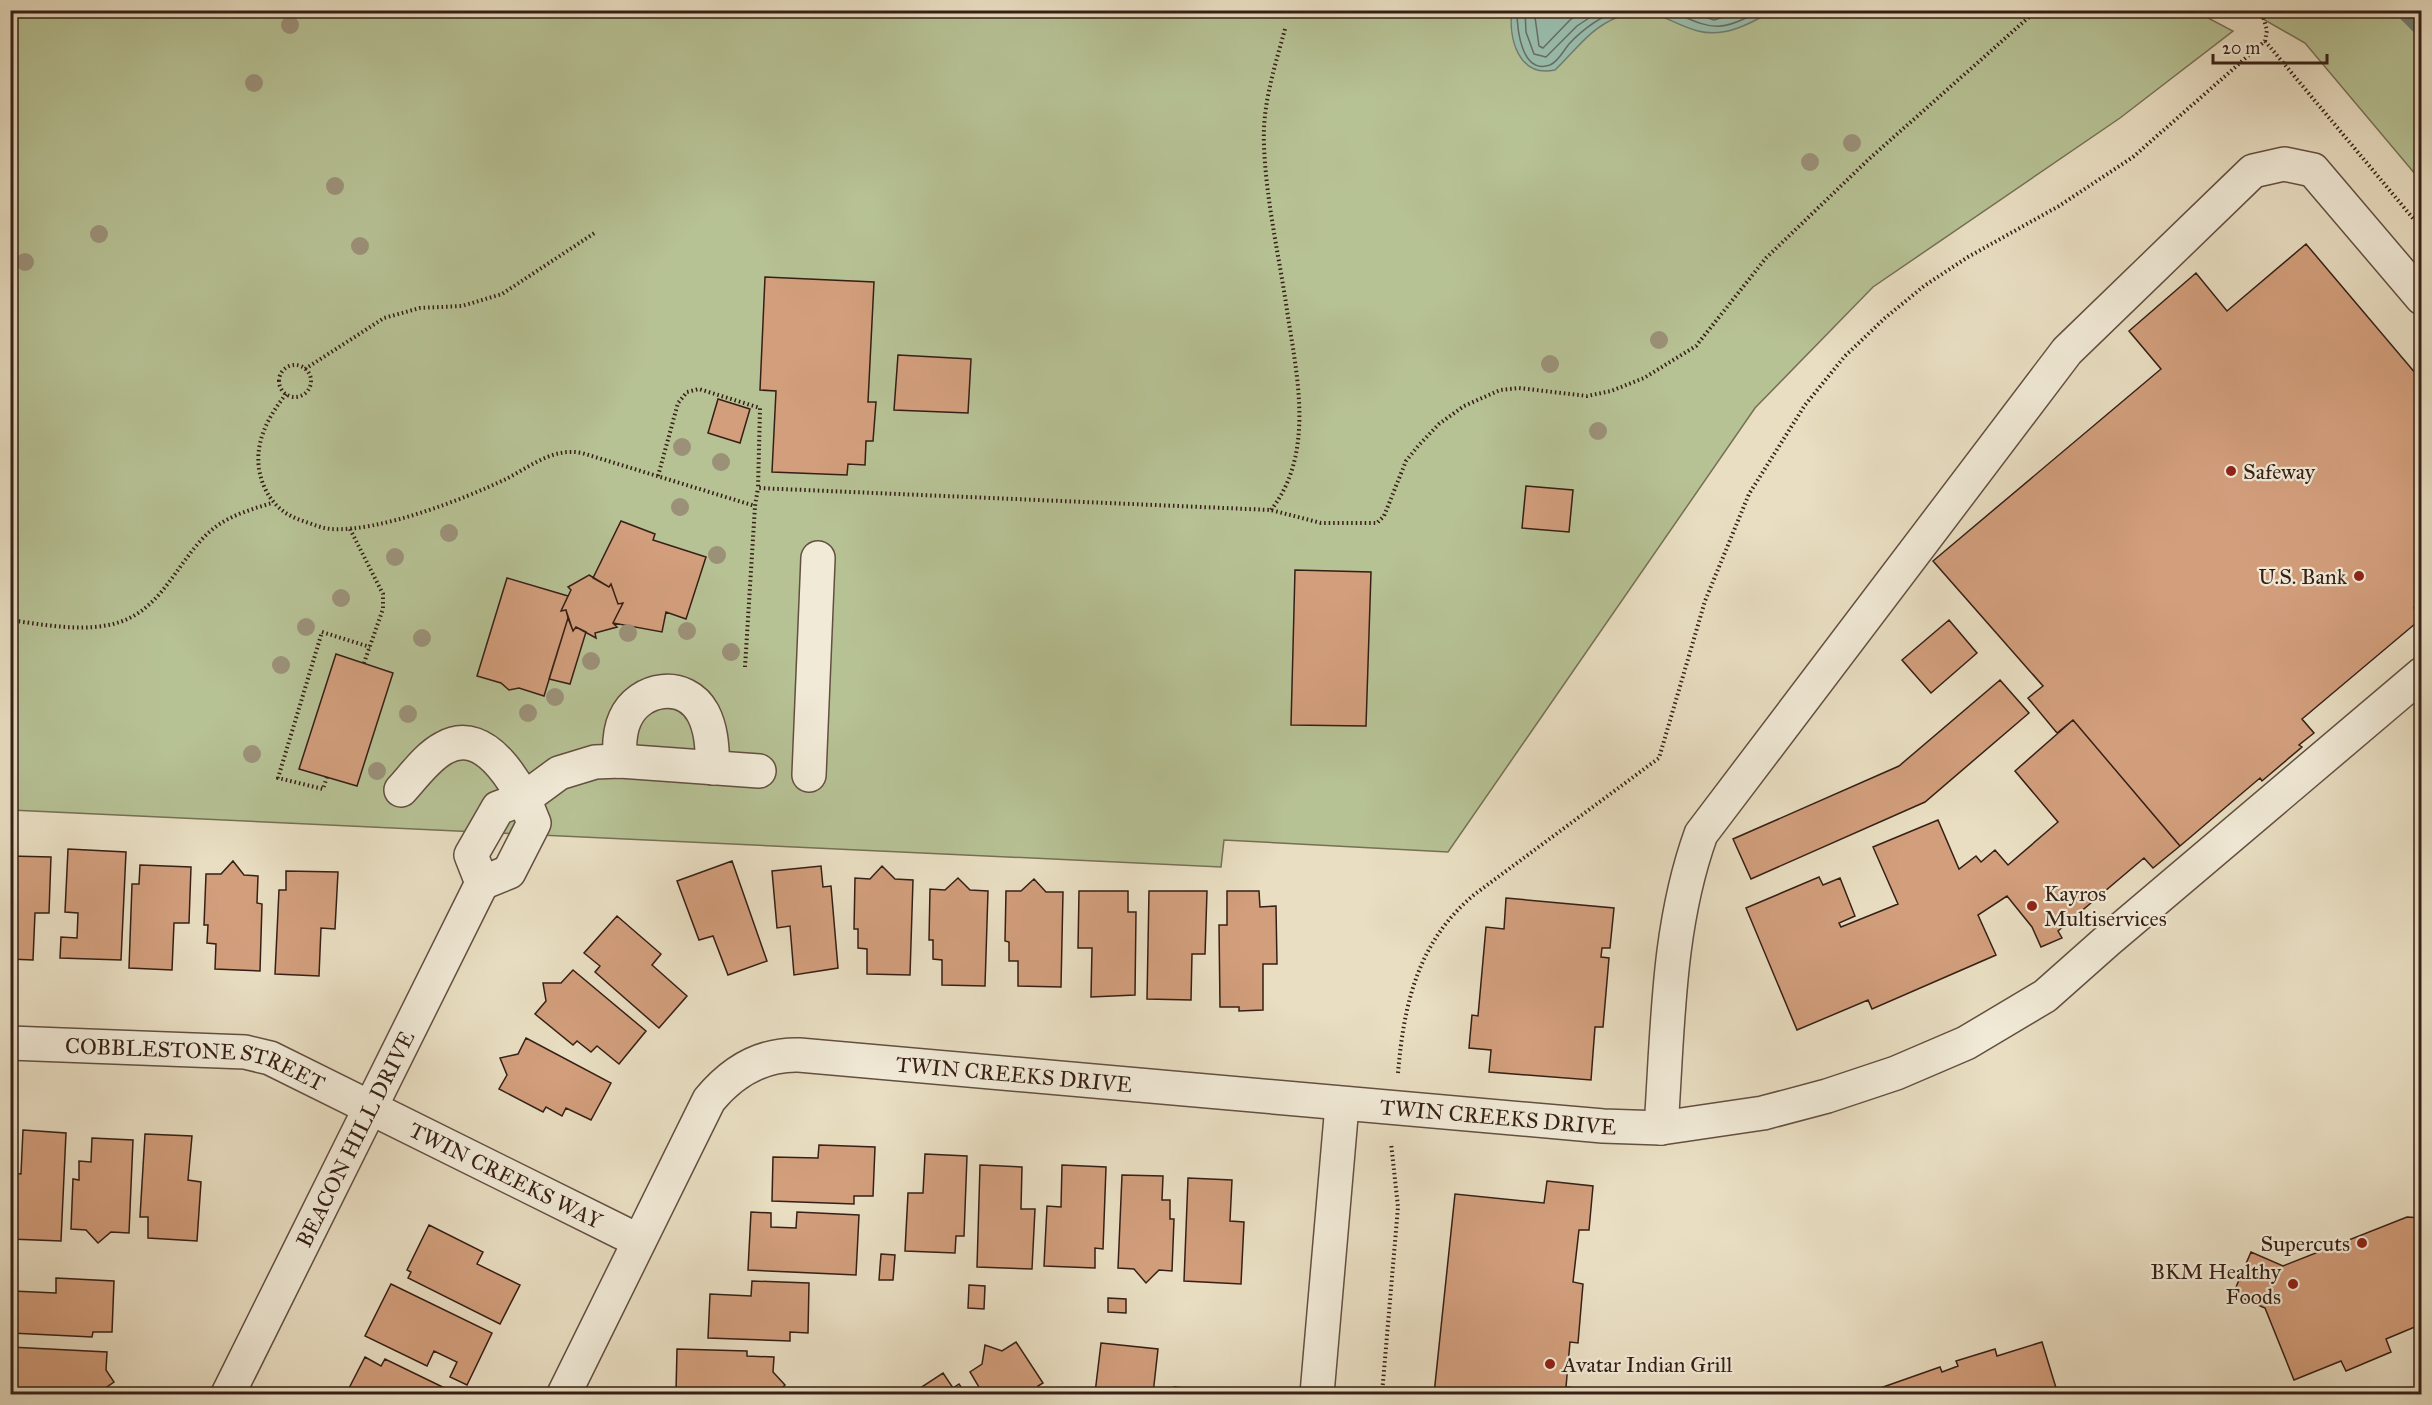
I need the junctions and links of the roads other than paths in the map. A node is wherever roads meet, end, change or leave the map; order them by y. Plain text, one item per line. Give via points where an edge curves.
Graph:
1 (2421, 298) edge
2 (818, 558) dead end
3 (2421, 674) edge
4 (620, 761) junction
5 (713, 768) junction
6 (759, 771) dead end
7 (809, 775) dead end
8 (401, 790) dead end
9 (525, 798) junction
10 (10, 1043) edge
11 (1342, 1105) junction
12 (370, 1108) junction
13 (1661, 1128) junction
14 (639, 1241) junction
15 (228, 1395) edge
16 (564, 1395) edge
17 (1317, 1395) edge

1 - 13 street via 2313,170 2284,164 2253,171 2067,351 1701,834 1687,873 1673,942
2 - 7 street
3 - 13 street, TWIN CREEKS DRIVE via 2045,996 2013,1017 1966,1043 1862,1086 1763,1113
4 - 5 street
4 - 5 street via 620,733 631,708 651,694 674,691 687,695 702,711 711,739
4 - 9 street via 595,762 559,773
5 - 6 street
8 - 9 street via 434,754 461,741 489,754
9 - 12 street, BEACON HILL DRIVE via 534,823 509,872 482,883
10 - 12 street, COBBLESTONE STREET via 245,1052 270,1058
11 - 13 street, TWIN CREEKS DRIVE
11 - 14 street, TWIN CREEKS DRIVE via 799,1055 773,1056 732,1077 709,1100
11 - 17 street
12 - 14 street, TWIN CREEKS WAY
12 - 15 street, BEACON HILL DRIVE
14 - 16 street, TWIN CREEKS DRIVE

